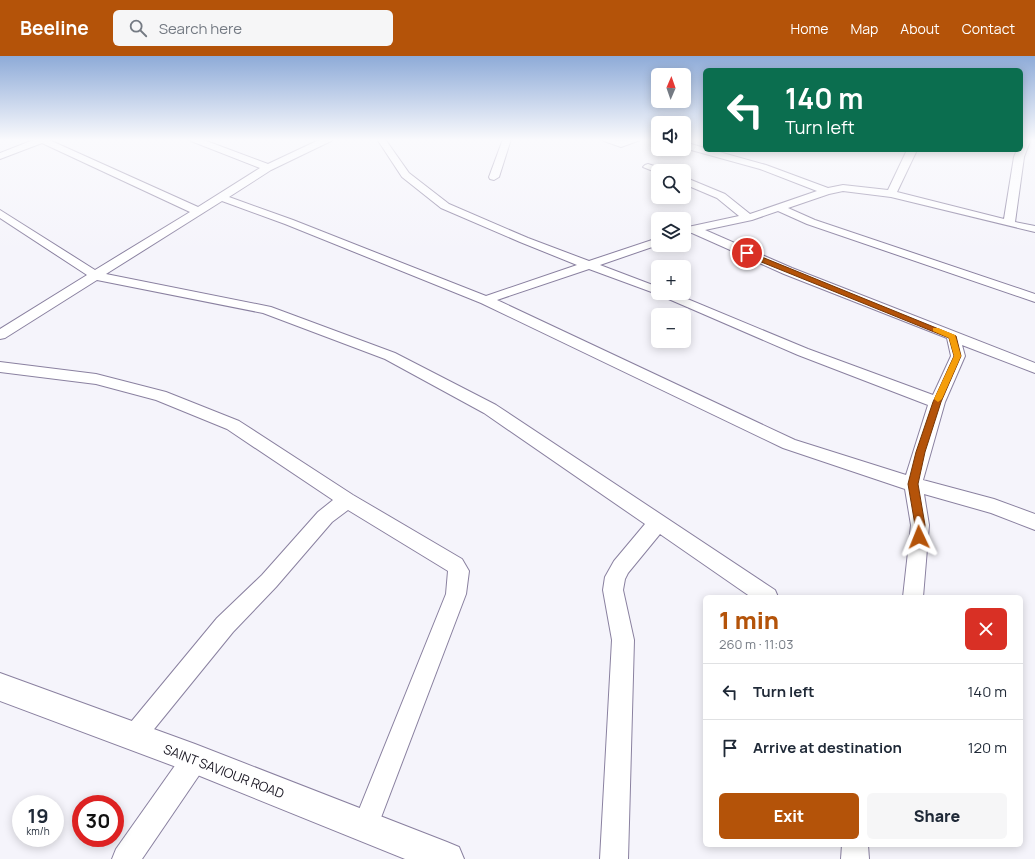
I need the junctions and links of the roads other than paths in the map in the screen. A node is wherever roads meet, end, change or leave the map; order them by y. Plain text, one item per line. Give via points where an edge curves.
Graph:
1 (122, 176) edge
2 (255, 176) edge
3 (408, 176) edge
4 (787, 176) edge
5 (899, 176) edge
6 (1016, 176) edge
7 (691, 183) edge
8 (827, 192) junction
9 (891, 194) junction
10 (223, 198) junction
11 (779, 208) junction
12 (198, 211) junction
13 (0, 213) edge
14 (748, 218) junction
15 (1009, 224) junction
16 (1035, 229) edge
17 (691, 230) edge
18 (691, 232) edge
19 (651, 244) edge
20 (590, 266) junction
21 (96, 276) junction
22 (651, 288) edge
23 (1035, 298) edge
24 (486, 300) junction
25 (679, 300) edge
26 (0, 335) edge
27 (953, 336) junction
28 (0, 367) edge
29 (1035, 368) edge
30 (937, 402) junction
31 (913, 484) junction
32 (347, 500) junction
33 (658, 522) junction
34 (1035, 522) edge
35 (765, 595) edge
36 (913, 595) edge
37 (0, 687) edge
38 (134, 736) junction
39 (195, 759) junction
40 (365, 827) junction
41 (855, 847) edge
42 (126, 859) edge
43 (447, 859) edge
44 (614, 859) edge
45 (855, 859) edge

1 - 12 street
2 - 10 street
3 - 20 street via 445,206
4 - 8 street
5 - 9 street
6 - 15 street
7 - 14 street via 721,196
8 - 9 street via 843,188
8 - 11 street
9 - 15 street
10 - 12 street
10 - 24 street
11 - 14 street
11 - 23 street via 811,222
12 - 21 street
13 - 21 street
14 - 17 street
15 - 16 street
18 - 27 street
19 - 20 street
20 - 22 street
20 - 24 street
21 - 26 street
21 - 33 street via 266,310 390,356 490,409
24 - 31 street via 789,444
25 - 30 street via 803,352
27 - 29 street
27 - 30 street via 958,356
28 - 32 street via 96,379 161,396 233,425
30 - 31 street
31 - 34 street via 994,506
31 - 36 street via 920,525
32 - 38 street via 325,518 269,581 225,625
32 - 40 street via 455,565 459,571 456,594
33 - 35 street
33 - 44 street via 621,566 615,577 613,590 623,640
37 - 38 street, SAINT SAVIOUR ROAD
38 - 39 street, SAINT SAVIOUR ROAD
39 - 40 street, SAINT SAVIOUR ROAD
39 - 42 street
40 - 43 street, SAINT SAVIOUR ROAD
41 - 45 street

